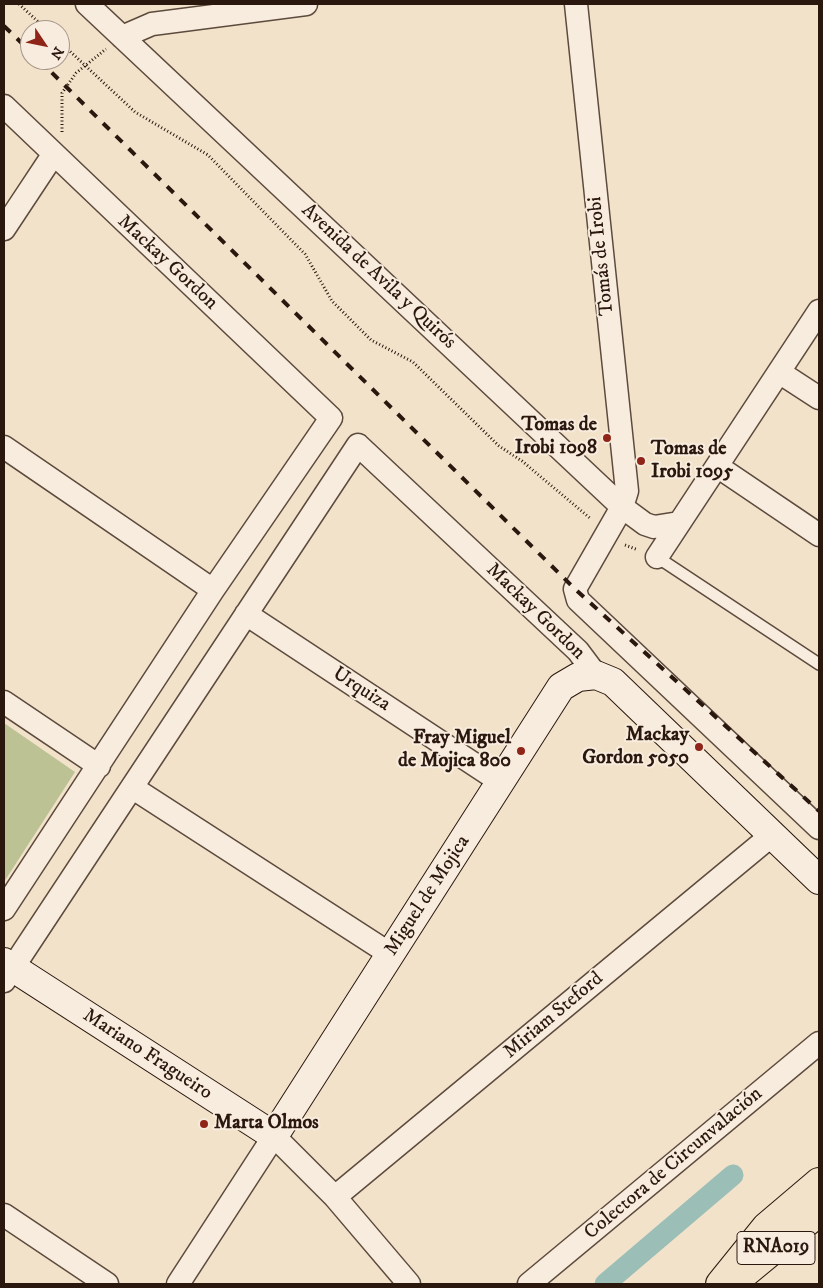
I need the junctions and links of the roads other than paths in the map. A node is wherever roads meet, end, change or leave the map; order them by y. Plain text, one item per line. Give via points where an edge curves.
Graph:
1 (88, 4) edge
2 (306, 4) edge
3 (576, 4) edge
4 (122, 37) junction
5 (4, 106) edge
6 (53, 155) junction
7 (4, 229) edge
8 (819, 311) edge
9 (779, 372) junction
10 (819, 398) edge
11 (4, 447) edge
12 (717, 466) junction
13 (622, 507) junction
14 (680, 523) junction
15 (819, 535) edge
16 (657, 558) joint
17 (214, 590) junction
18 (246, 614) junction
19 (604, 625) junction
20 (580, 653) junction
21 (819, 664) edge
22 (596, 675) junction
23 (4, 702) edge
24 (98, 766) junction
25 (501, 782) junction
26 (133, 788) junction
27 (819, 828) edge
28 (772, 834) junction
29 (819, 880) edge
30 (4, 908) edge
31 (390, 954) junction
32 (7, 971) edge
33 (819, 1043) edge
34 (274, 1136) junction
35 (819, 1182) edge
36 (335, 1197) junction
37 (819, 1212) edge
38 (4, 1215) edge
39 (107, 1284) edge
40 (178, 1284) edge
41 (408, 1284) edge
42 (529, 1284) edge
43 (720, 1284) edge
44 (732, 1284) edge

1 - 4 street, Avenida de Avila y Quirós
2 - 4 street via 152,24
3 - 13 street, Tomás de Irobi via 627,491
4 - 13 street, Avenida de Avila y Quirós
5 - 6 street, Mackay Gordon
6 - 7 street
6 - 17 street, Mackay Gordon via 330,418
8 - 9 street
9 - 10 street
9 - 12 street
11 - 17 street
12 - 14 street
12 - 15 street
13 - 14 street, Avenida de Avila y Quirós via 654,527
13 - 19 street, Tomás de Irobi via 575,589 578,600
14 - 16 street
16 - 21 lane
17 - 24 street
18 - 20 street, Mackay Gordon via 358,445
18 - 25 street, Urquiza
18 - 26 street
19 - 20 street
19 - 27 street, Tomás de Irobi
20 - 22 street, Mackay Gordon
22 - 25 main road, Miguel de Mojica via 578,677 561,687
22 - 28 main road, Mackay Gordon via 613,682
23 - 24 street
24 - 30 street
25 - 31 main road, Miguel de Mojica
26 - 31 street
26 - 32 street
28 - 29 main road, Mackay Gordon
28 - 36 street, Miriam Steford
31 - 34 main road, Miguel de Mojica
32 - 34 main road, Mariano Fragueiro
33 - 42 street, Colectora de Circunvalación
34 - 36 street, Mariano Fragueiro
34 - 40 street
35 - 43 highway via 766,1227
36 - 41 street, Mariano Fragueiro
37 - 44 highway, RNA019
38 - 39 street

